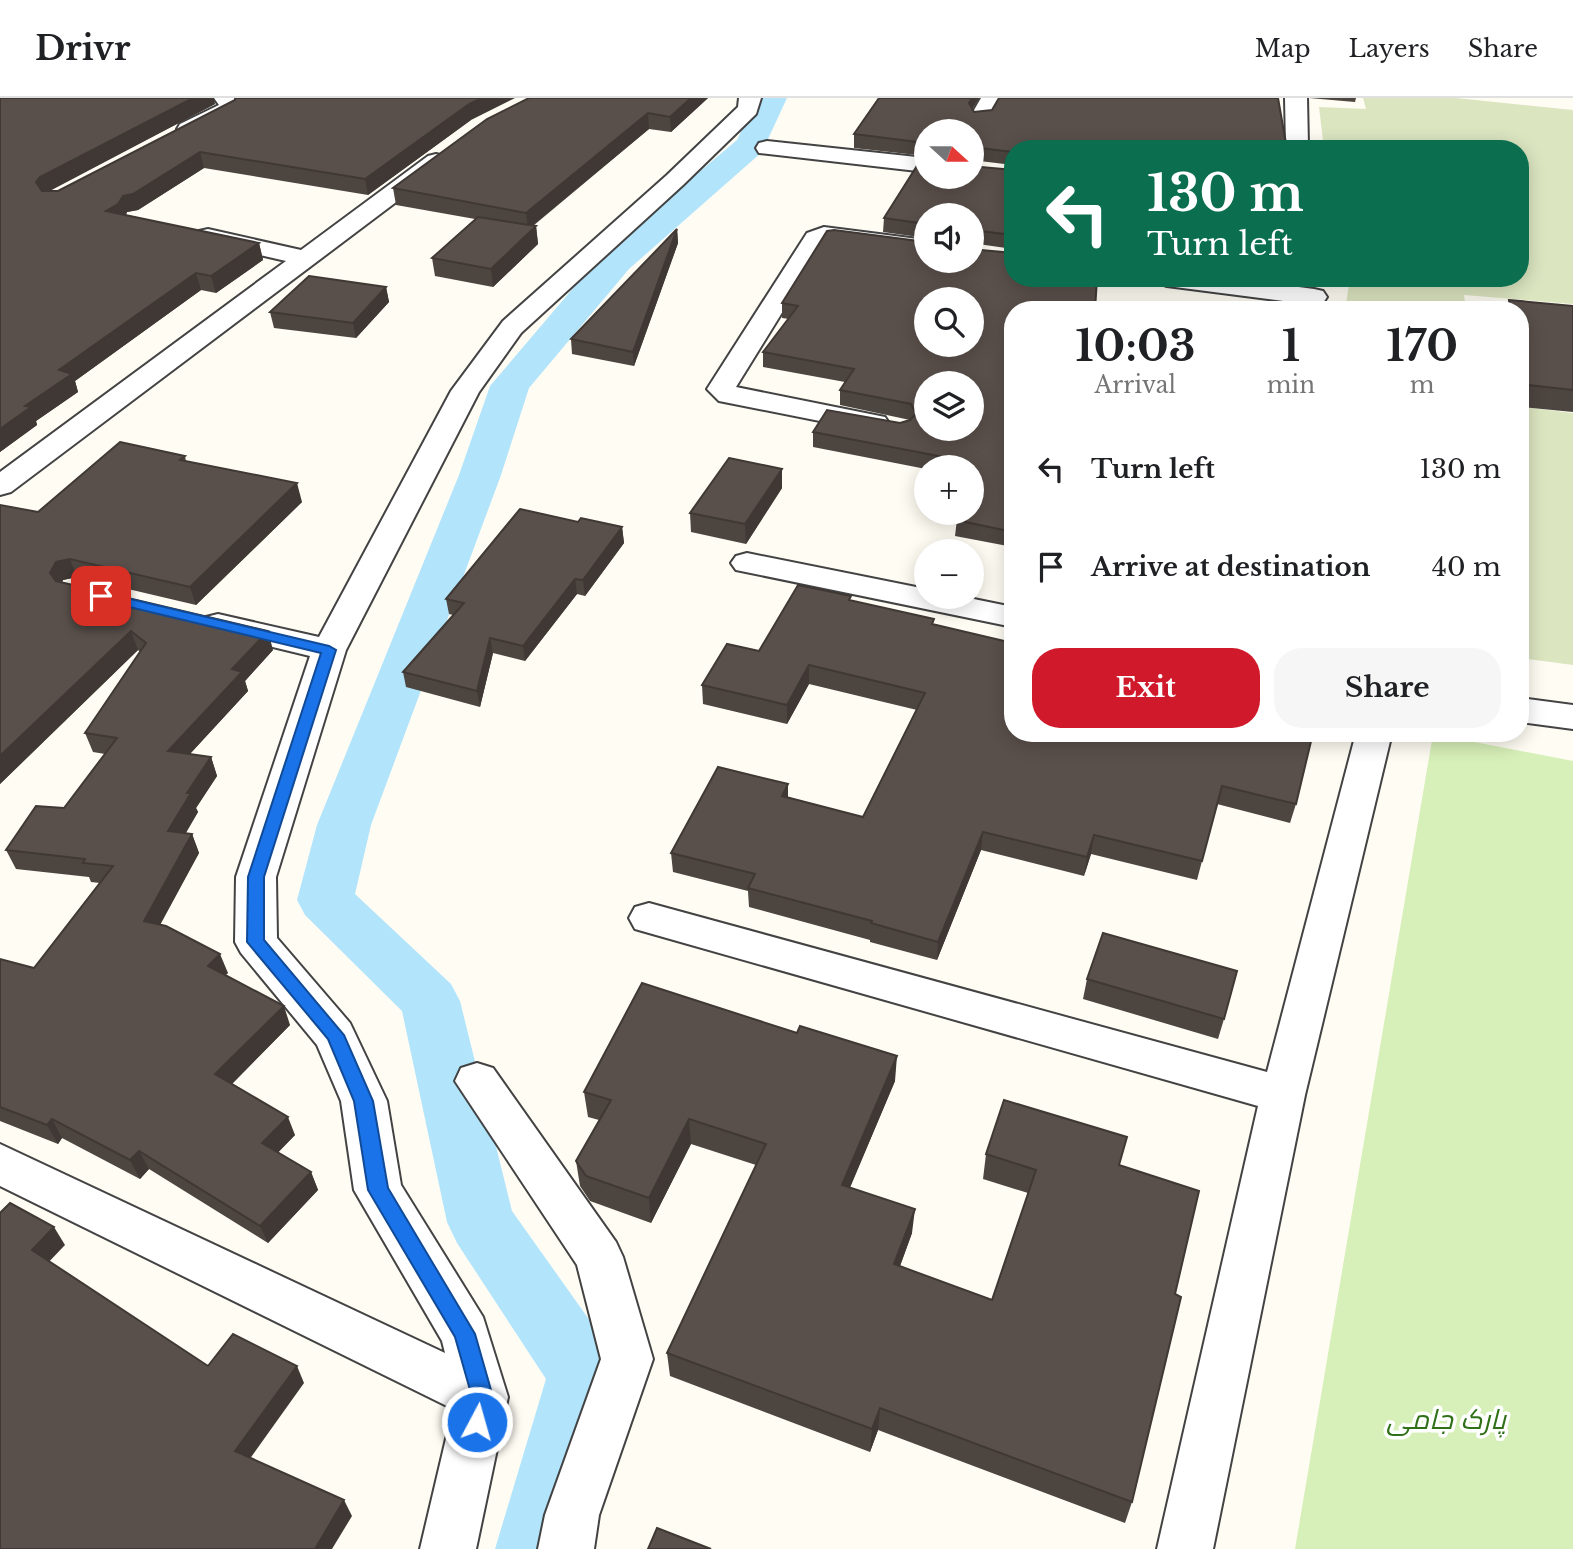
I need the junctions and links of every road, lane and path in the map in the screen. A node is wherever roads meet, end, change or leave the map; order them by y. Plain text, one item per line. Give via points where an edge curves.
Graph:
1 (225, 98) edge
2 (750, 98) edge
3 (1296, 98) edge
4 (171, 139) edge
5 (1297, 140) edge
6 (767, 148) dead end
7 (449, 151) edge
8 (914, 164) edge
9 (188, 232) edge
10 (914, 245) edge
11 (305, 258) junction
12 (1245, 287) edge
13 (1315, 295) edge
14 (898, 427) edge
15 (0, 486) edge
16 (747, 563) dead end
17 (182, 615) edge
18 (1004, 615) edge
19 (329, 650) junction
20 (1529, 711) edge
21 (1573, 717) edge
22 (1372, 742) edge
23 (649, 918) dead end
24 (477, 1081) dead end
25 (1283, 1095) junction
26 (0, 1164) edge
27 (482, 1397) junction
28 (448, 1549) edge
29 (566, 1549) edge
30 (1185, 1549) edge

1 - 4 street via 231,101 229,108
2 - 19 street via 748,109 675,180 512,327 465,391
3 - 5 street
6 - 8 street
7 - 11 street
9 - 11 street
10 - 14 street via 834,234 816,238 721,389 729,395
11 - 15 street
12 - 13 street
16 - 18 street
17 - 19 street
19 - 27 street via 256,877 256,942 335,1035 364,1101 378,1190 465,1334
20 - 21 street
22 - 25 street
23 - 25 street
24 - 29 street via 599,1257 626,1359 572,1515
25 - 30 street
26 - 27 street
27 - 28 street

